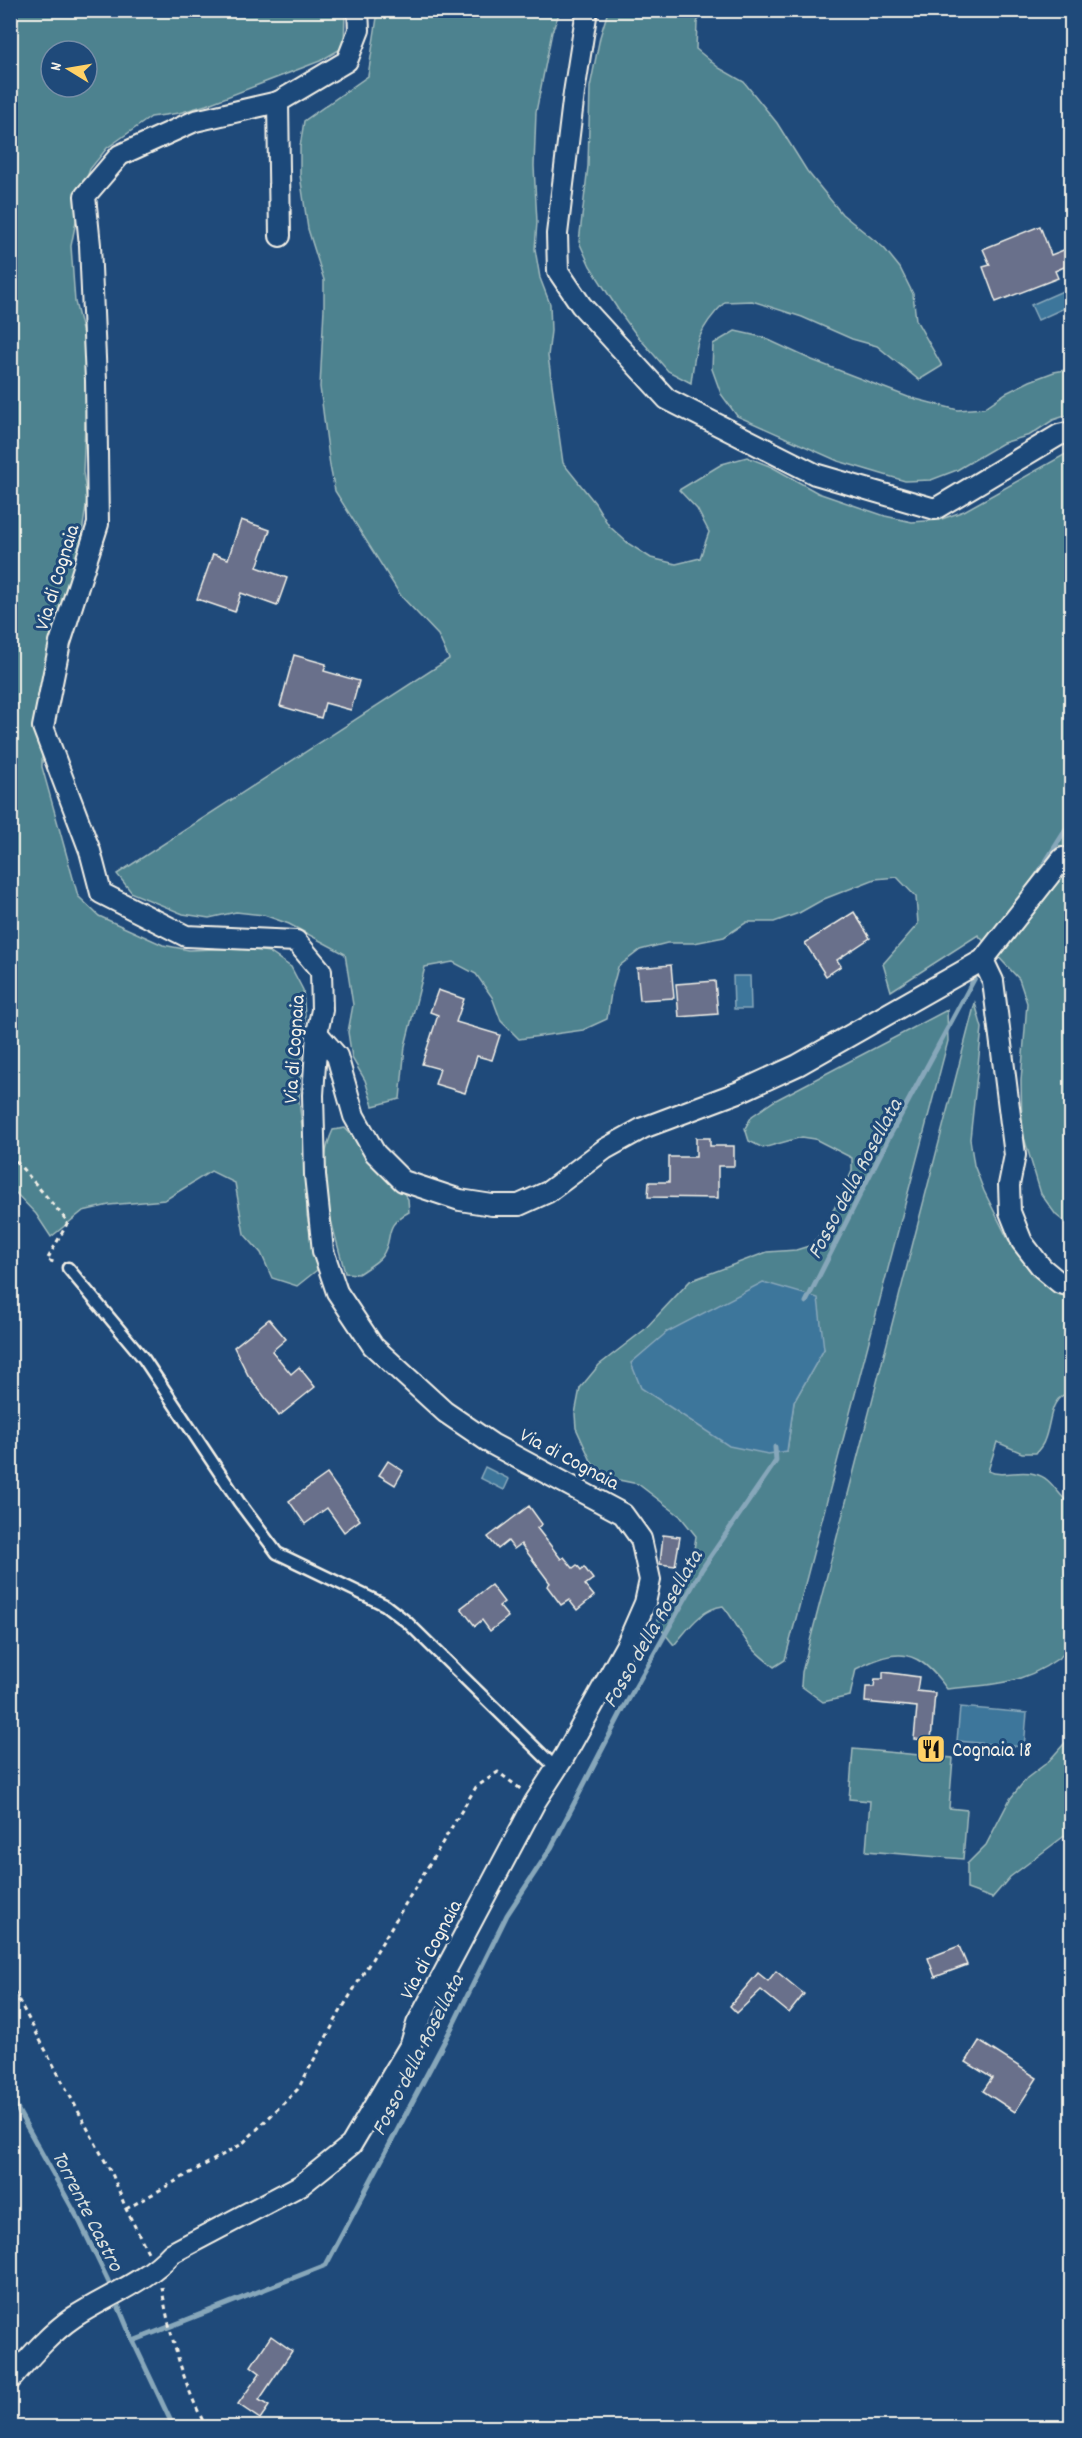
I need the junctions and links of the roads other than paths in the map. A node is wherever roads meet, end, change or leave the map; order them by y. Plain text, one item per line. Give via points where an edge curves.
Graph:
1 (358, 10) edge
2 (587, 10) edge
3 (278, 102) junction
4 (280, 237) dead end
5 (1071, 432) edge
6 (1063, 858) dead end
7 (983, 960) junction
8 (318, 1033) junction
9 (68, 1268) road end
10 (1071, 1286) edge
11 (556, 1768) junction
12 (10, 2380) edge

1 - 3 street, Via di Cognaia via 359,30 347,62
2 - 5 street via 557,234 558,271 581,305 667,399 815,474 935,509 1059,435
3 - 4 street
3 - 8 street, Via di Cognaia via 195,121 120,154 85,196 96,380 98,524 60,643 43,727 90,851 101,893 186,936 296,940 321,971
6 - 7 street
7 - 8 street via 798,1065 643,1128 605,1149 548,1192 519,1205 460,1200 403,1181 375,1154 354,1116 337,1056
7 - 10 street via 993,981 1015,1155 1009,1185 1010,1212 1022,1242 1042,1269
8 - 11 street, Via di Cognaia via 313,1095 315,1174 323,1251 337,1292 373,1346 445,1412 492,1444 623,1514 641,1539 650,1580 645,1603 627,1644
9 - 11 lane via 144,1359 239,1502 278,1553 385,1605 407,1622
11 - 12 street, Via di Cognaia via 417,2024 411,2044 351,2145 301,2185 165,2260 73,2318 45,2341

